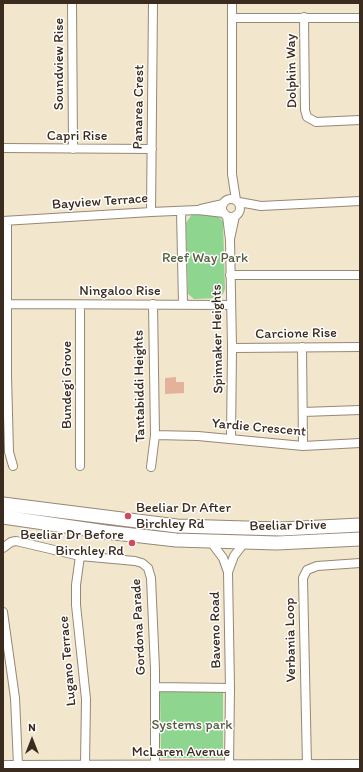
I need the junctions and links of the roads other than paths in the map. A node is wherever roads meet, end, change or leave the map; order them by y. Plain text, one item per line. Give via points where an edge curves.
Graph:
1 (72, 3) edge
2 (153, 3) edge
3 (232, 3) edge
4 (304, 17) junction
5 (232, 18) junction
6 (360, 18) edge
7 (360, 120) edge
8 (3, 148) edge
9 (72, 149) junction
10 (152, 149) junction
11 (232, 174) junction
12 (237, 201) junction
13 (360, 201) edge
14 (224, 202) junction
15 (261, 206) junction
16 (198, 210) junction
17 (181, 211) junction
18 (150, 212) junction
19 (231, 214) junction
20 (5, 221) edge
21 (230, 275) junction
22 (360, 275) edge
23 (8, 304) junction
24 (153, 304) junction
25 (183, 304) junction
26 (80, 305) junction
27 (231, 305) junction
28 (360, 347) edge
29 (232, 348) junction
30 (302, 348) junction
31 (5, 376) edge
32 (360, 410) edge
33 (303, 412) junction
34 (155, 435) junction
35 (231, 438) junction
36 (360, 443) edge
37 (303, 446) junction
38 (13, 466) dead end
39 (80, 466) dead end
40 (151, 467) dead end
41 (3, 504) edge
42 (3, 509) edge
43 (3, 517) edge
44 (39, 523) junction
45 (360, 525) edge
46 (360, 539) edge
47 (211, 542) junction
48 (244, 543) junction
49 (3, 548) edge
50 (80, 556) junction
51 (360, 563) edge
52 (228, 572) junction
53 (3, 612) edge
54 (6, 664) edge
55 (155, 687) junction
56 (230, 688) junction
57 (360, 764) edge
58 (18, 765) junction
59 (85, 765) junction
60 (155, 765) junction
61 (229, 765) junction
62 (306, 765) junction
63 (3, 766) edge
64 (115, 767) edge
65 (263, 767) edge

1 - 9 street, Soundview Rise
2 - 10 street, Panarea Crest
3 - 5 street
4 - 5 street
4 - 6 street
4 - 7 street, Dolphin Way via 304,110 307,118 316,122
5 - 11 street
8 - 9 street, Capri Rise
9 - 10 street, Capri Rise
10 - 18 street, Panarea Crest
11 - 12 street
11 - 14 street
12 - 14 street, Bayview Terrace
12 - 15 street, Bayview Terrace
12 - 19 street
13 - 15 street, Bayview Terrace
14 - 16 street, Bayview Terrace
14 - 19 street
15 - 19 street, Bayview Terrace
16 - 17 street, Bayview Terrace
16 - 19 street, Bayview Terrace
17 - 18 street, Bayview Terrace
17 - 25 street
18 - 20 street, Bayview Terrace
19 - 21 street, Spinnaker Heights via 233,230 230,240
20 - 23 street
21 - 22 street
21 - 27 street, Spinnaker Heights
23 - 26 street, Ningaloo Rise
23 - 31 street
24 - 25 street, Ningaloo Rise
24 - 26 street, Ningaloo Rise
24 - 34 street, Tantabiddi Heights
25 - 27 street, Ningaloo Rise
26 - 39 street, Bundegi Grove
27 - 29 street, Spinnaker Heights
28 - 30 street, Carcione Rise
29 - 30 street, Carcione Rise
29 - 35 street, Spinnaker Heights
30 - 33 street
31 - 38 street via 9,452
32 - 33 street
33 - 37 street
34 - 35 street, Yardie Crescent
34 - 40 street, Tantabiddi Heights
35 - 37 street, Yardie Crescent
36 - 37 street, Yardie Crescent
41 - 45 highway, Beeliar Drive via 177,526 281,529
42 - 44 highway via 38,516
43 - 44 highway, Beeliar Drive
44 - 47 highway, Beeliar Drive
46 - 48 highway, Beeliar Drive
47 - 48 highway, Beeliar Drive
47 - 52 street, Baveno Road via 223,558
48 - 52 street, Baveno Road via 234,556
49 - 50 street, Gordona Parade via 16,541
50 - 55 street, Gordona Parade via 135,561 148,568 151,578
50 - 59 street, Lugano Terrace via 76,605 86,699
51 - 62 street, Verbania Loop via 317,566 307,570 303,578
52 - 56 street, Baveno Road
53 - 54 street
54 - 58 street via 17,714
55 - 56 street
55 - 60 street, Gordona Parade
56 - 61 street, Baveno Road
57 - 62 street, McLaren Avenue
58 - 59 street, McLaren Avenue
58 - 63 street, McLaren Avenue
59 - 64 street, McLaren Avenue
60 - 61 street, McLaren Avenue
60 - 64 street, McLaren Avenue
61 - 65 street, McLaren Avenue
62 - 65 street, McLaren Avenue

